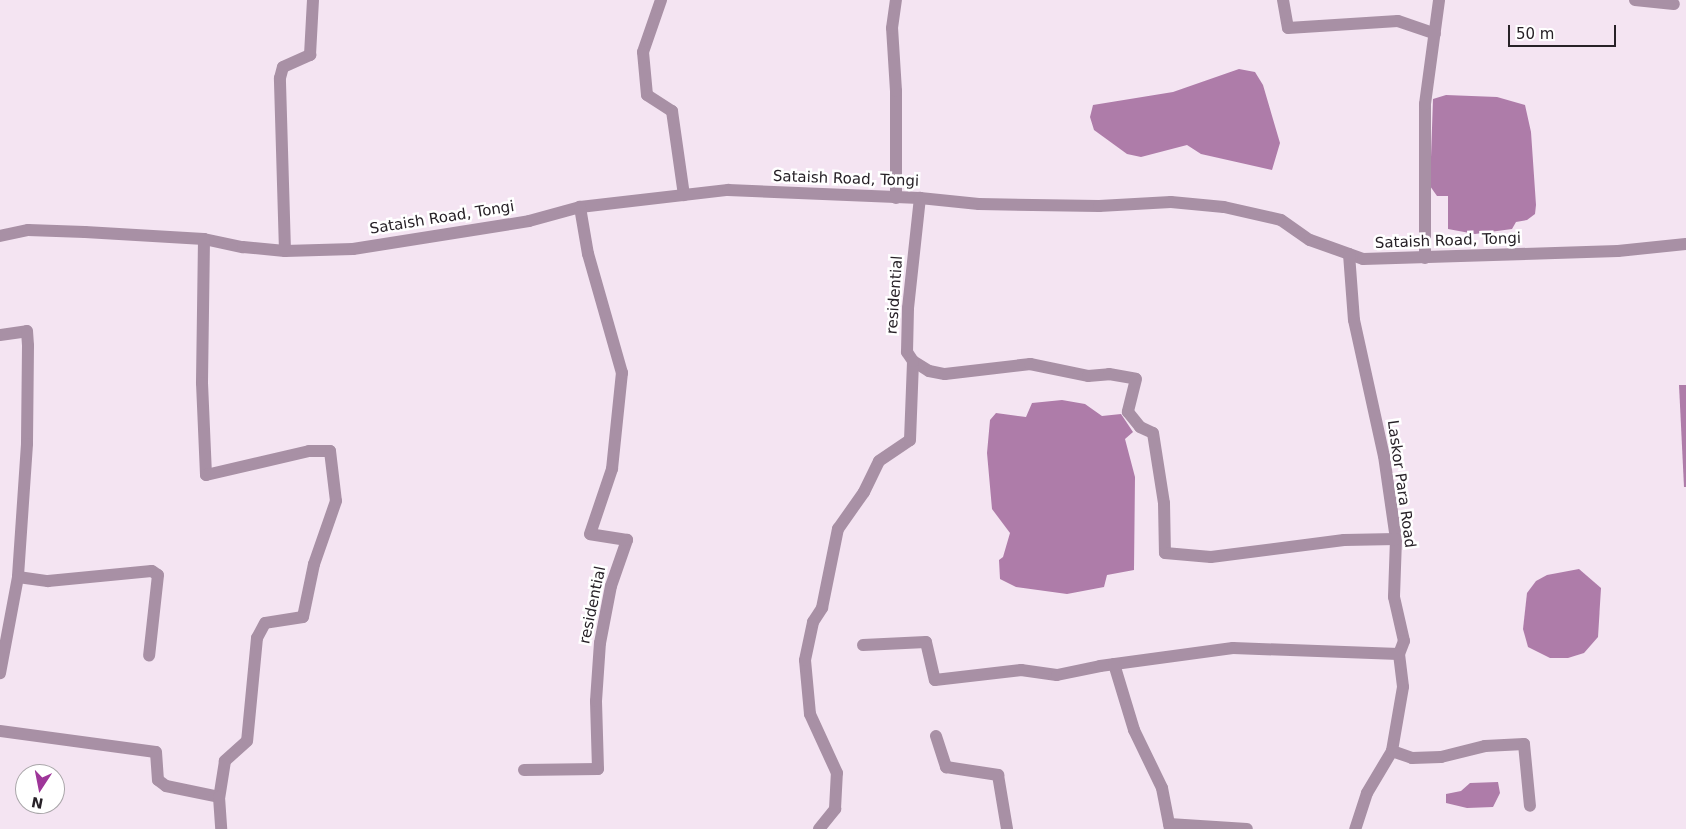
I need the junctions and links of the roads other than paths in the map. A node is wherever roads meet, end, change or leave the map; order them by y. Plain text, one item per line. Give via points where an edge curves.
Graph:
1 (313, 0) edge
2 (661, 0) edge
3 (896, 0) edge
4 (1283, 0) edge
5 (1440, 0) edge
6 (1635, 0) edge
7 (1674, 4) dead end
8 (1435, 34) junction
9 (684, 195) junction
10 (896, 198) junction
11 (920, 198) junction
12 (580, 207) junction
13 (0, 236) edge
14 (204, 239) junction
15 (1686, 244) edge
16 (285, 252) junction
17 (1349, 254) junction
18 (1425, 258) junction
19 (0, 334) edge
20 (912, 361) junction
21 (1396, 539) junction
22 (18, 577) junction
23 (863, 645) dead end
24 (1399, 654) junction
25 (149, 656) dead end
26 (1114, 664) junction
27 (0, 673) edge
28 (0, 732) edge
29 (936, 736) dead end
30 (1392, 751) junction
31 (524, 770) dead end
32 (219, 797) junction
33 (1530, 806) dead end
34 (1170, 827) edge
35 (221, 829) edge
36 (819, 829) edge
37 (1007, 829) edge
38 (1247, 829) edge
39 (1355, 829) edge

1 - 16 street via 310,55 283,67 280,78
2 - 9 street via 644,52 647,94 672,111
3 - 10 street via 892,28
4 - 8 street via 1288,28 1398,20
5 - 8 street
6 - 7 street
8 - 18 street via 1425,104
9 - 10 street, Sataish Road, Tongi via 728,190
9 - 12 street, Sataish Road, Tongi
10 - 11 street, Sataish Road, Tongi
11 - 17 street, Sataish Road, Tongi via 979,204 1099,206 1171,202 1224,207 1281,220 1310,240
11 - 20 street, residential via 908,308 907,352
12 - 16 street, Sataish Road, Tongi via 529,221 353,249
12 - 31 street, residential via 588,254 622,373 612,469 590,534 627,540 611,586 600,643 596,701 598,769
13 - 14 street, Sataish Road, Tongi via 28,230
14 - 16 street, Sataish Road, Tongi
14 - 32 street via 202,383 206,475 309,451 330,451 336,501 314,564 303,617 265,623 257,638 247,741 224,761
15 - 18 street, Sataish Road, Tongi via 1618,251
17 - 18 street, Sataish Road, Tongi via 1364,260
17 - 21 street, Laskor Para Road via 1354,320 1384,456
19 - 22 street via 26,331 28,346 27,444
20 - 21 street via 930,371 946,374 1030,364 1088,376 1109,374 1136,379 1128,412 1140,427 1153,433 1164,503 1165,553 1211,556 1344,540
20 - 36 street, residential via 910,440 879,461 864,492 838,529 822,608 812,622 805,660 810,714 836,773 838,796 829,820
21 - 24 street, Laskor Para Road via 1394,596 1404,641
22 - 25 street via 48,581 152,571 158,575
22 - 27 street
23 - 26 street via 926,642 935,680 1021,670 1057,675
24 - 26 street via 1232,648
24 - 30 street, Laskor Para Road via 1403,687
26 - 34 street via 1134,730 1162,788
28 - 32 street via 156,752 158,780 166,786
29 - 37 street via 946,767 998,775
30 - 33 street via 1412,758 1441,757 1485,746 1524,744
30 - 39 street, Laskor Para Road via 1367,793
32 - 35 street
34 - 38 street

